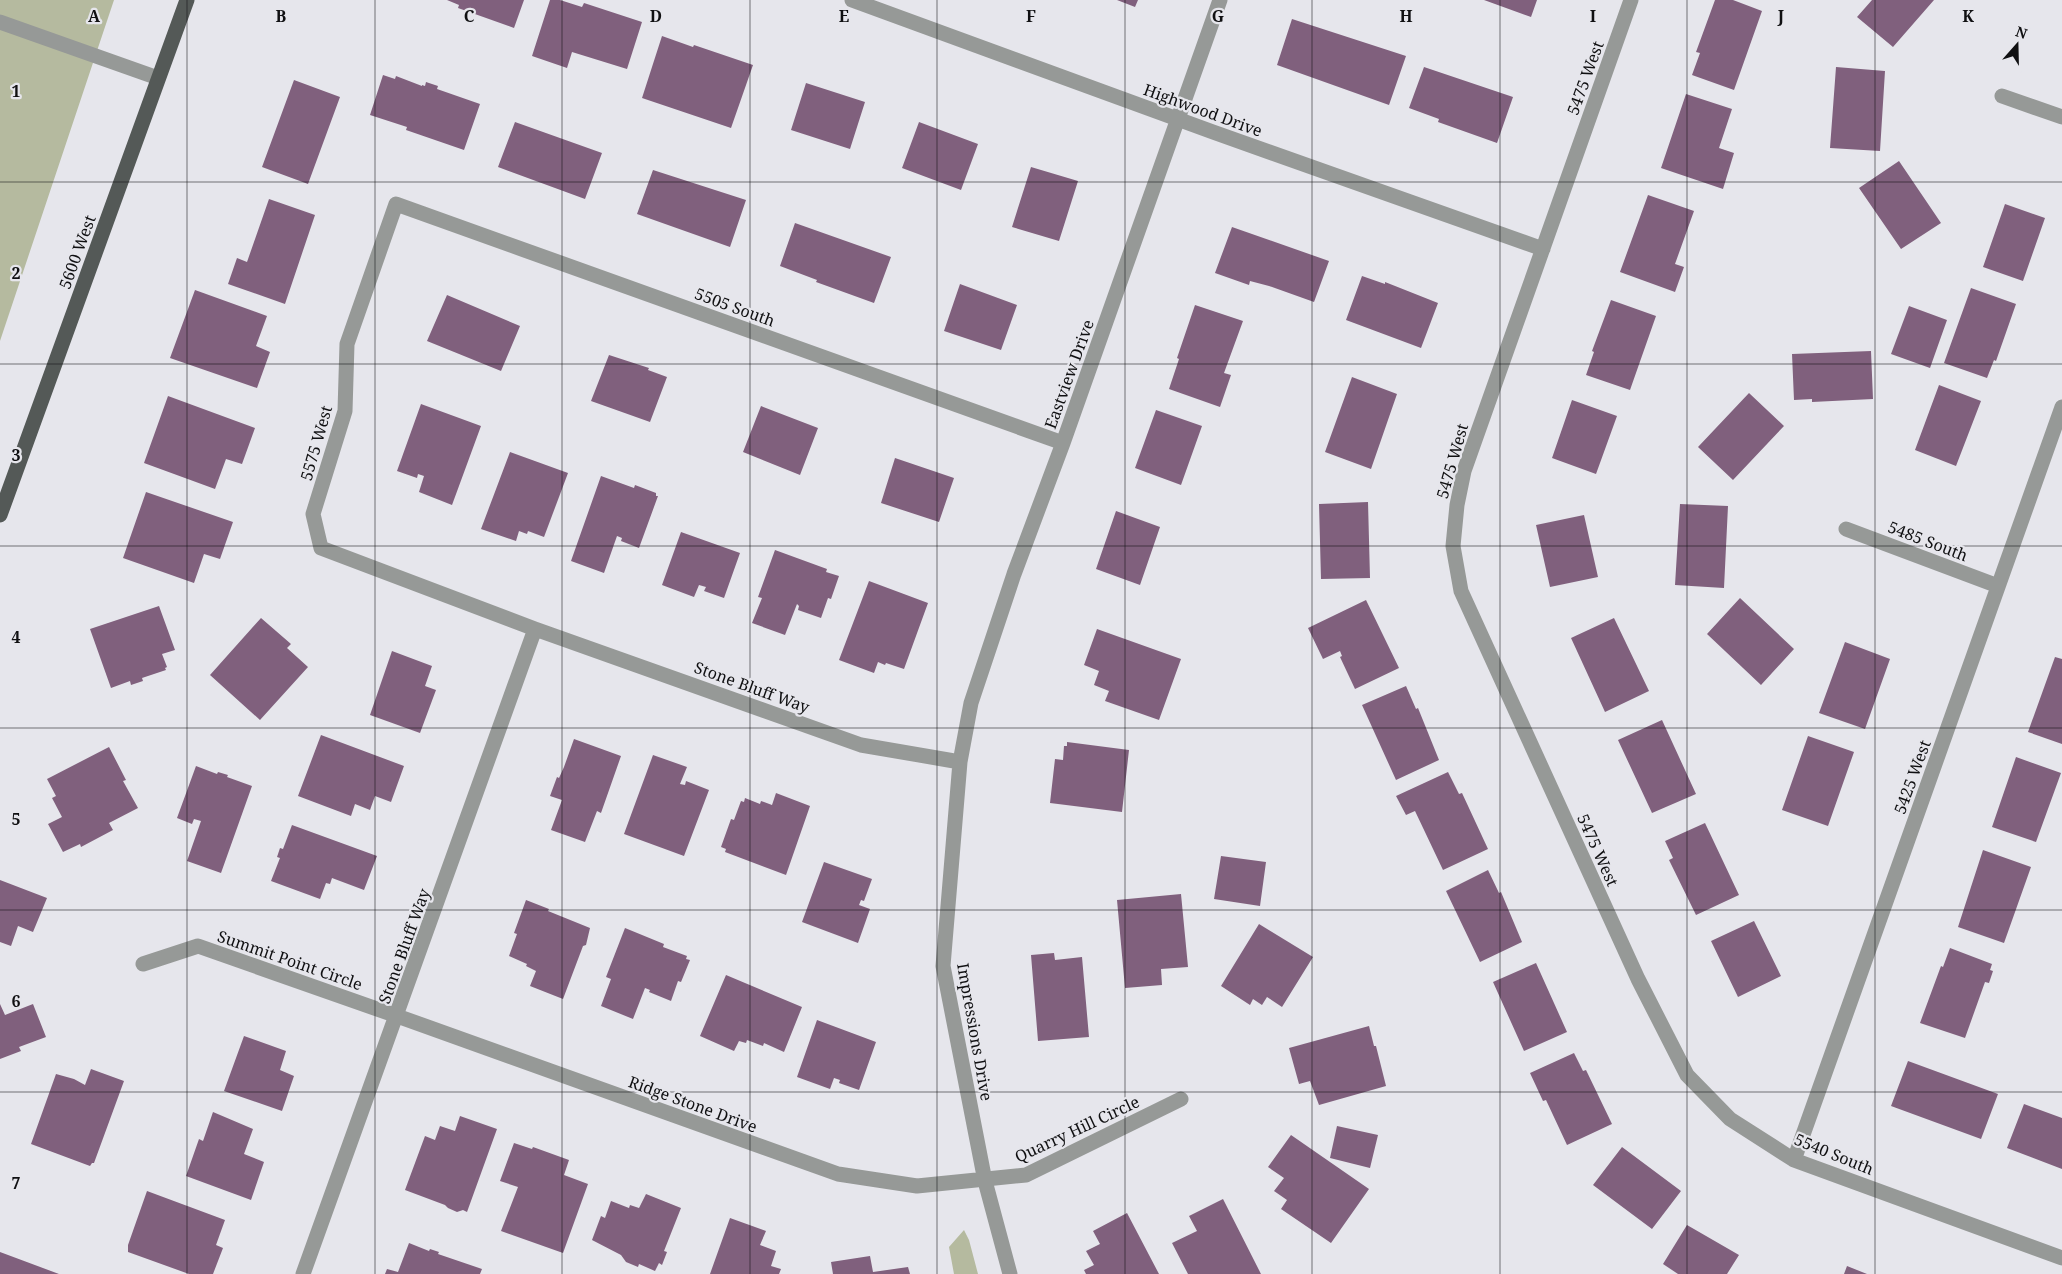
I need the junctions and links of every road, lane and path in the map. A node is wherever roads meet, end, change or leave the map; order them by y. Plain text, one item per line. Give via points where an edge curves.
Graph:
1 (187, 0) edge
2 (852, 0) edge
3 (1220, 0) edge
4 (1631, 0) edge
5 (0, 22) edge
6 (158, 78) junction
7 (2002, 96) dead end
8 (2062, 117) edge
9 (1177, 119) junction
10 (396, 204) joint
11 (1543, 249) junction
12 (2062, 407) edge
13 (1063, 443) junction
14 (0, 515) edge
15 (1846, 529) dead end
16 (321, 548) joint
17 (1998, 586) junction
18 (536, 629) junction
19 (960, 762) junction
20 (143, 964) dead end
21 (1638, 979) joint
22 (397, 1016) junction
23 (1181, 1099) dead end
24 (1794, 1160) junction
25 (985, 1180) junction
26 (2062, 1258) edge
27 (303, 1274) edge
28 (1010, 1274) edge

1 - 6 main road, 5600 West
2 - 9 street, Highwood Drive
3 - 9 street, Eastview Drive
4 - 11 street, 5475 West
5 - 6 street
6 - 14 main road, 5600 West
7 - 8 street
9 - 11 street, Highwood Drive
9 - 13 street, Eastview Drive
10 - 13 street, 5505 South
10 - 16 street, 5575 West via 346,344 345,411 313,514
11 - 21 street, 5475 West via 1464,470 1453,546 1462,592
12 - 17 street, 5425 West
13 - 19 street, Eastview Drive via 971,703
15 - 17 street, 5485 South
16 - 18 street, Stone Bluff Way
17 - 24 street, 5425 West
18 - 19 street, Stone Bluff Way via 861,744
18 - 22 street, Stone Bluff Way
19 - 25 street, Impressions Drive via 943,966
20 - 22 street, Summit Point Circle via 198,946
21 - 24 street, 5540 South via 1687,1075 1730,1119
22 - 25 street, Ridge Stone Drive via 838,1174 917,1186
22 - 27 street, Stone Bluff Way
23 - 25 street, Quarry Hill Circle via 1026,1175
24 - 26 street, 5540 South
25 - 28 street, Impressions Drive

